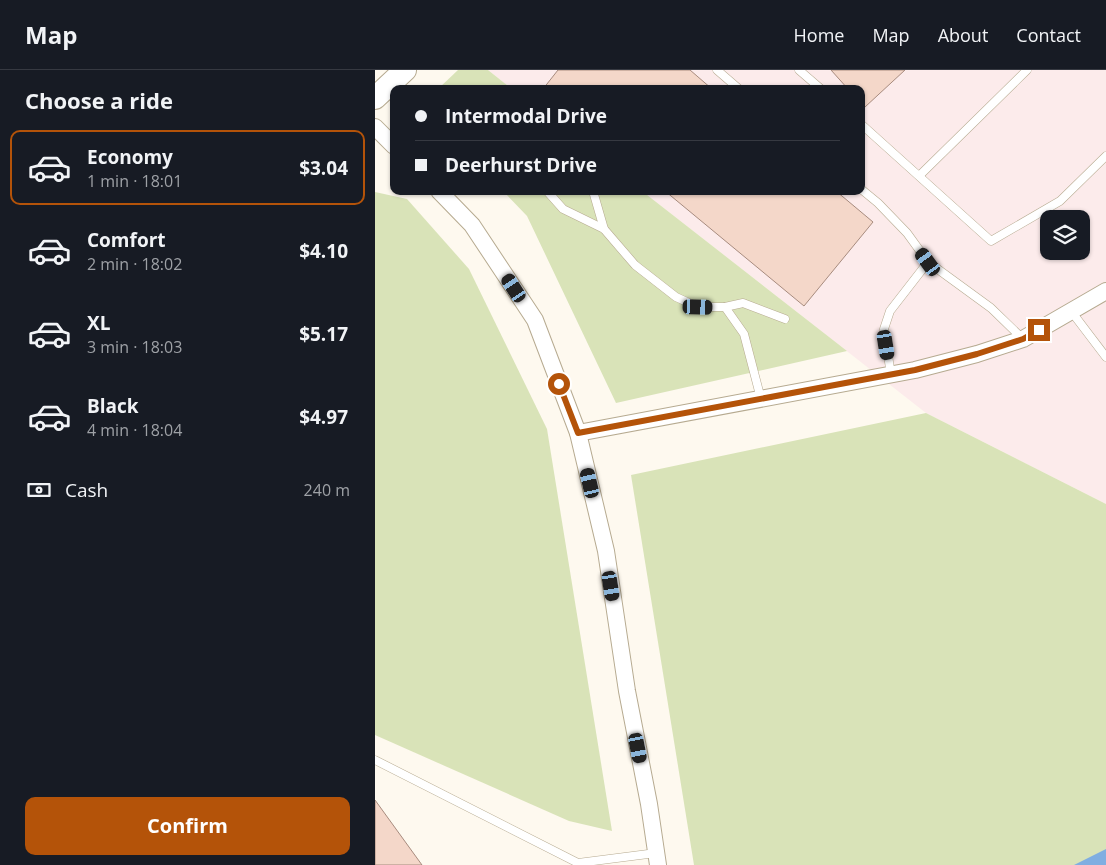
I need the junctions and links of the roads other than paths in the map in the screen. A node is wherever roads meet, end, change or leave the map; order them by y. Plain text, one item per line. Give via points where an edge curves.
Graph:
1 (405, 70) edge
2 (717, 70) edge
3 (799, 70) edge
4 (1027, 70) edge
5 (734, 85) edge
6 (816, 85) edge
7 (375, 98) edge
8 (375, 127) edge
9 (865, 128) edge
10 (390, 142) edge
11 (1106, 156) edge
12 (919, 175) junction
13 (865, 192) edge
14 (443, 195) edge
15 (551, 195) edge
16 (594, 195) edge
17 (604, 229) junction
18 (928, 262) junction
19 (1106, 290) edge
20 (725, 308) junction
21 (1071, 311) junction
22 (785, 319) dead end
23 (1023, 339) junction
24 (1106, 357) edge
25 (891, 375) junction
26 (761, 399) junction
27 (578, 433) junction
28 (375, 760) edge
29 (657, 859) edge
30 (578, 864) edge

1 - 7 main road
2 - 5 lane
3 - 6 lane
4 - 12 lane
8 - 10 street
9 - 12 lane
11 - 12 lane via 1060,201 991,241
13 - 18 lane via 907,233
14 - 27 street via 472,225 535,320
15 - 17 lane via 563,209
16 - 17 lane
17 - 20 lane via 635,265 676,297 698,307
18 - 23 lane via 991,308
18 - 25 lane via 890,311 884,330
19 - 21 street
20 - 22 lane via 743,303
20 - 26 lane via 744,334
21 - 23 street
21 - 24 lane
23 - 25 street
25 - 26 street
26 - 27 street
27 - 29 street via 606,551
28 - 30 lane
29 - 30 lane

